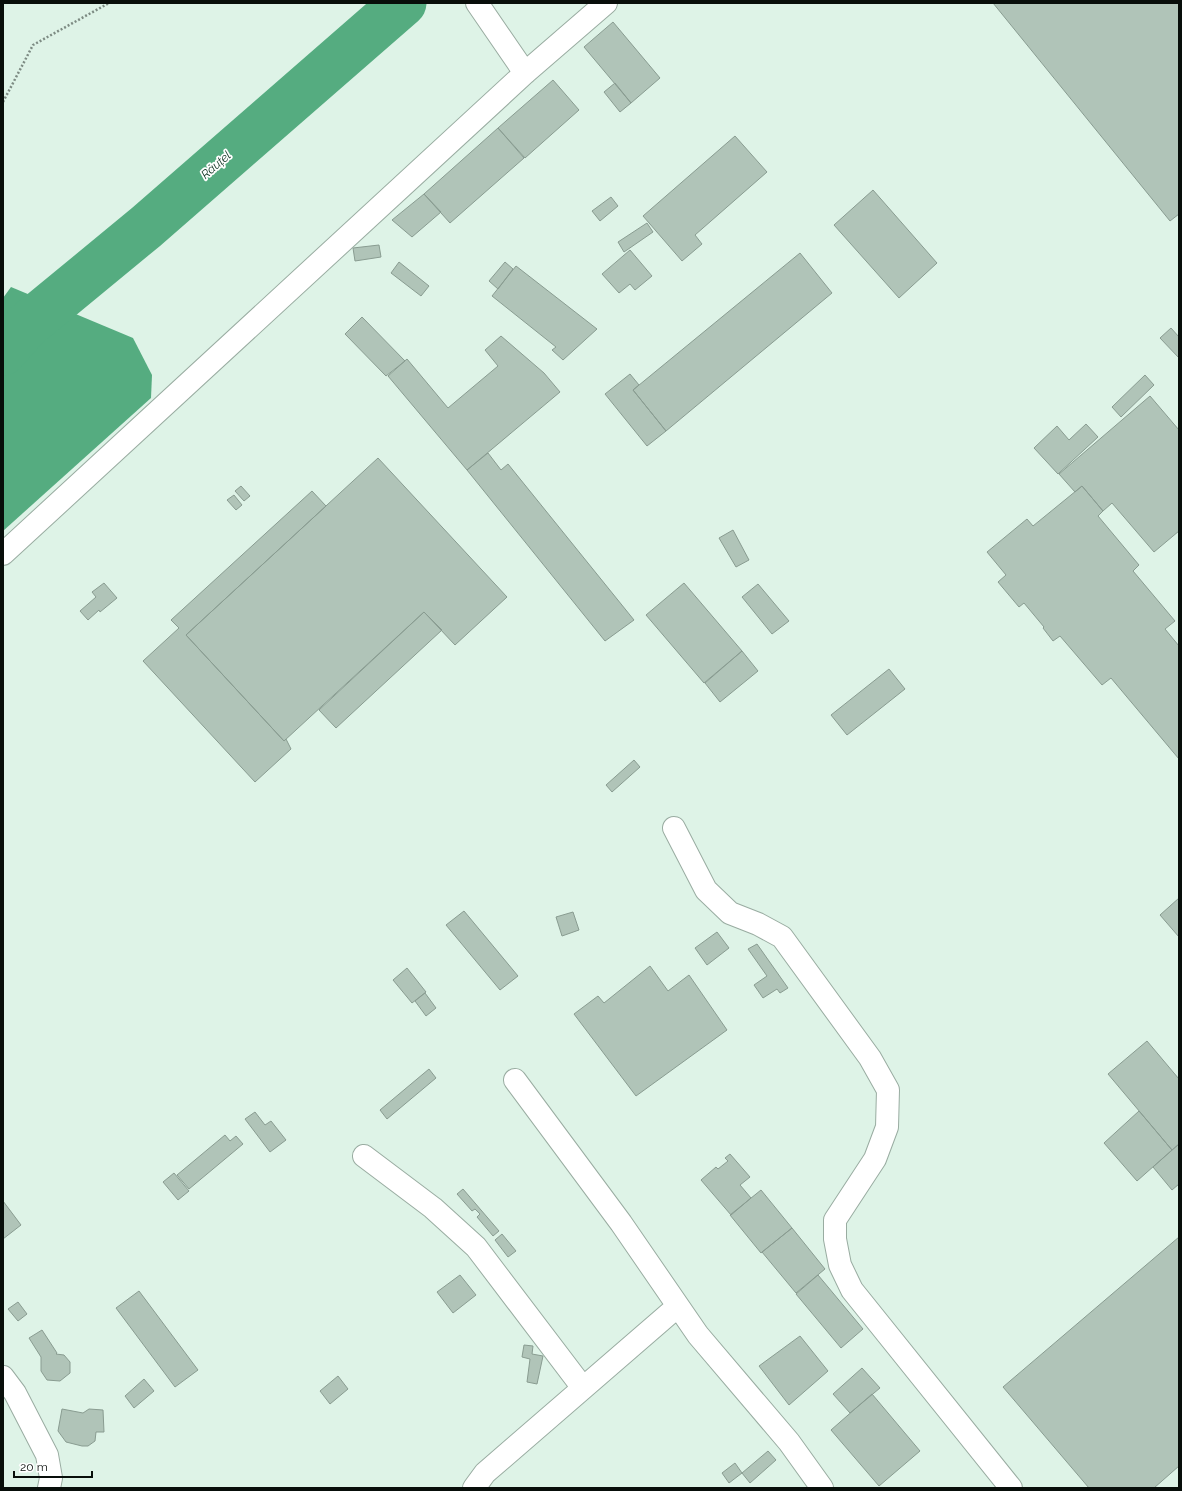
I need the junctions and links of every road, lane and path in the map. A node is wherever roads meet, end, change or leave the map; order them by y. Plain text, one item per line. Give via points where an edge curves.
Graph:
1 (109, 3) edge
2 (477, 3) edge
3 (606, 3) edge
4 (524, 73) junction
5 (3, 102) edge
6 (3, 554) edge
7 (674, 828) dead end
8 (515, 1080) dead end
9 (364, 1156) dead end
10 (678, 1306) junction
11 (3, 1377) edge
12 (583, 1388) junction
13 (48, 1488) edge
14 (474, 1488) edge
15 (822, 1488) edge
16 (1011, 1488) edge

1 - 5 path via 33,45
2 - 4 street
3 - 4 street
4 - 6 street
7 - 16 street via 706,890 730,913 782,937 870,1058 888,1090 887,1127 875,1160 835,1220 835,1239 840,1265 852,1290
8 - 10 street via 622,1222
9 - 12 street via 433,1208 476,1247
10 - 12 street
10 - 15 street via 698,1335 789,1442
11 - 13 street via 15,1393 47,1455 51,1478
12 - 14 street via 485,1474

